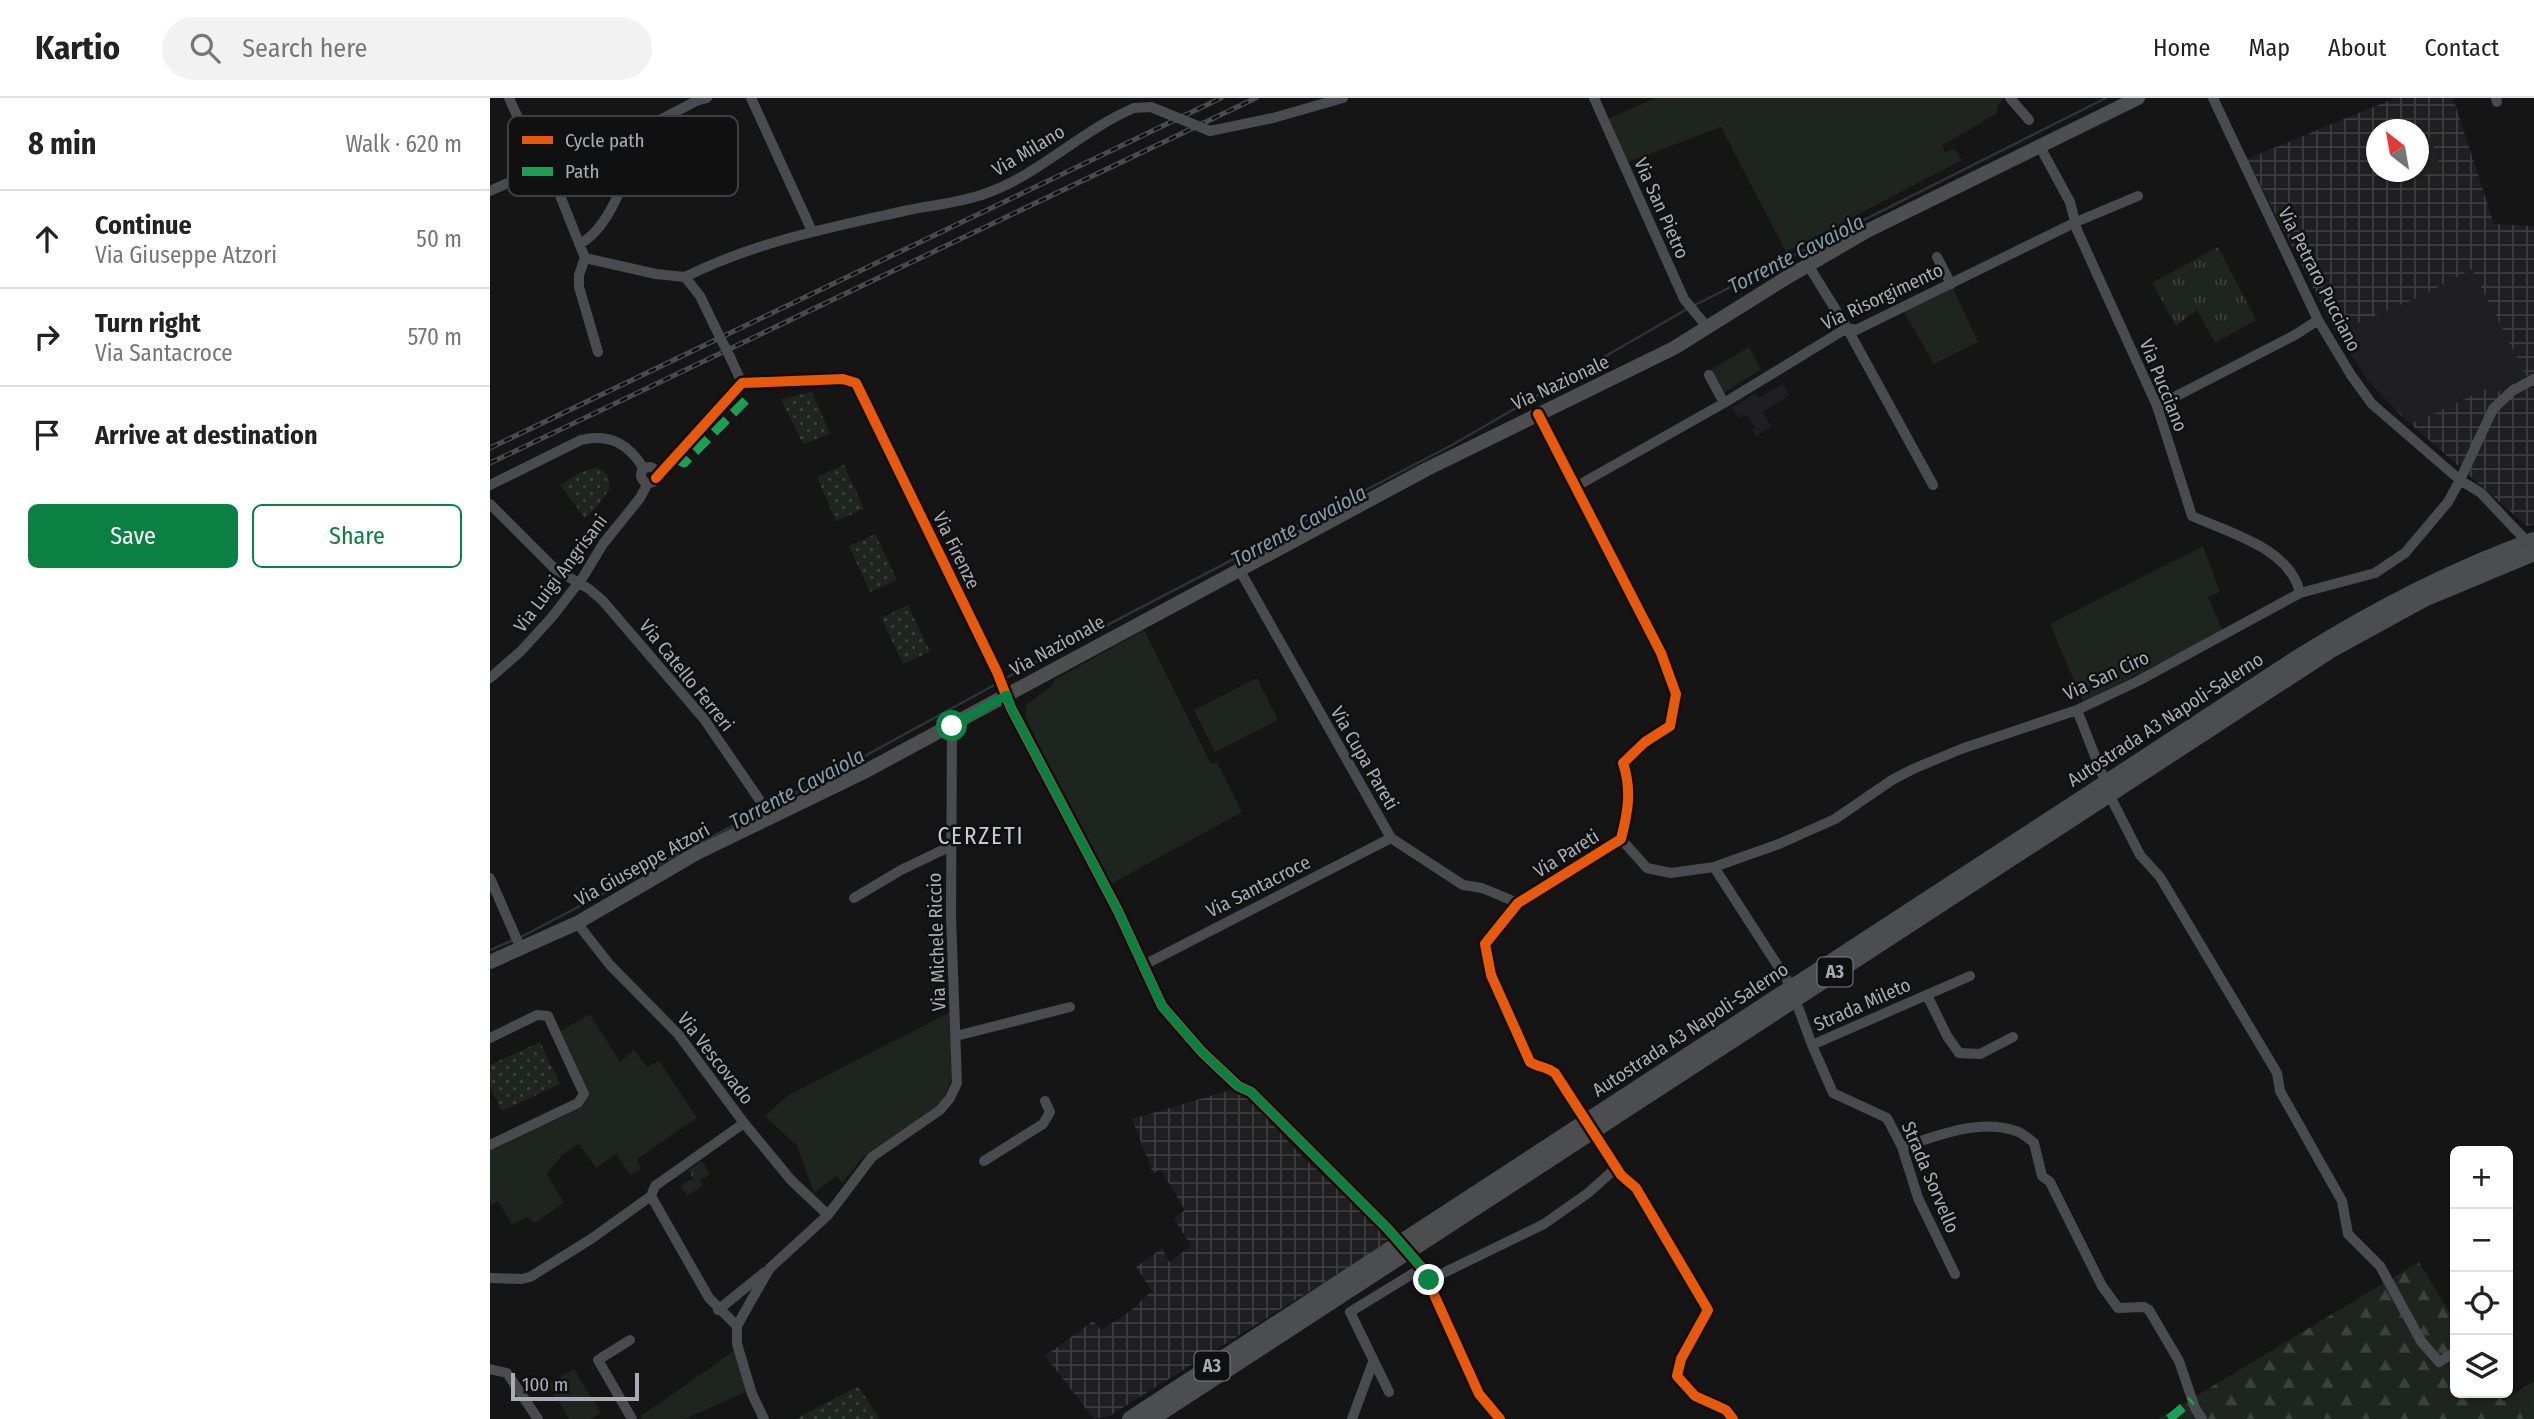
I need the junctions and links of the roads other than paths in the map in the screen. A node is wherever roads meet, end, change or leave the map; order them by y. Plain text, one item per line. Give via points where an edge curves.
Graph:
1 (509, 98) edge
2 (707, 98) edge
3 (751, 98) edge
4 (1343, 98) edge
5 (1594, 98) edge
6 (2010, 98) edge
7 (2138, 98) edge
8 (2213, 98) edge
9 (517, 116) edge
10 (668, 116) edge
11 (2029, 120) dead end
12 (2039, 145) junction
13 (508, 183) edge
14 (490, 191) edge
15 (560, 196) edge
16 (616, 196) edge
17 (2138, 196) dead end
18 (2076, 222) junction
19 (812, 231) junction
20 (579, 244) junction
21 (1937, 257) dead end
22 (585, 258) junction
23 (1808, 265) junction
24 (685, 277) junction
25 (1951, 284) junction
26 (2318, 320) junction
27 (1704, 323) junction
28 (1847, 328) junction
29 (598, 352) dead end
30 (1709, 375) dead end
31 (2534, 379) edge
32 (742, 383) junction
33 (1724, 402) junction
34 (2157, 406) junction
35 (1538, 414) junction
36 (651, 475) junction
37 (2460, 480) junction
38 (490, 485) edge
39 (1933, 485) dead end
40 (1577, 486) junction
41 (490, 504) edge
42 (2534, 541) edge
43 (2534, 551) edge
44 (1239, 569) junction
45 (578, 583) junction
46 (2300, 593) junction
47 (490, 678) edge
48 (1003, 694) junction
49 (2077, 710) junction
50 (952, 726) junction
51 (2102, 774) dead end
52 (759, 799) dead end
53 (2113, 802) dead end
54 (1391, 838) junction
55 (1621, 839) junction
56 (951, 846) junction
57 (1714, 867) junction
58 (490, 877) edge
59 (854, 898) dead end
60 (1518, 903) junction
61 (577, 923) junction
62 (518, 942) junction
63 (490, 962) edge
64 (1142, 966) junction
65 (1970, 976) dead end
66 (1787, 979) dead end
67 (1927, 995) junction
68 (1070, 1007) dead end
69 (1798, 1007) dead end
70 (956, 1036) junction
71 (2013, 1037) dead end
72 (490, 1038) edge
73 (1812, 1045) junction
74 (1045, 1101) dead end
75 (1583, 1116) dead end
76 (744, 1123) junction
77 (1598, 1138) dead end
78 (490, 1145) edge
79 (1902, 1147) junction
80 (984, 1161) dead end
81 (1616, 1168) junction
82 (651, 1196) junction
83 (828, 1215) junction
84 (770, 1268) junction
85 (1422, 1268) junction
86 (1955, 1274) dead end
87 (490, 1278) edge
88 (1429, 1280) junction
89 (718, 1310) junction
90 (737, 1326) junction
91 (630, 1340) dead end
92 (2450, 1355) edge
93 (1373, 1362) junction
94 (490, 1369) edge
95 (1389, 1392) dead end
96 (538, 1419) edge
97 (632, 1419) edge
98 (764, 1419) edge
99 (1130, 1419) edge
100 (1151, 1419) edge
101 (1352, 1419) edge
102 (1500, 1419) edge
103 (1733, 1419) edge
104 (2202, 1419) edge

1 - 9 street
2 - 10 street
3 - 19 street
4 - 19 street, Via Milano, bridge via 1210,131 1151,107 1134,107 988,193
5 - 27 street, Via San Pietro via 1684,299
6 - 11 street
7 - 12 main road, Via Nazionale
8 - 26 street, Via Petraro Pucciano
12 - 18 street, Via Pucciano
12 - 23 main road, Via Nazionale
13 - 14 street
15 - 20 street
16 - 20 street via 599,229
17 - 18 street, Via Risorgimento
18 - 25 street, Via Risorgimento
18 - 34 street, Via Pucciano
19 - 24 street, Via Milano via 771,241
20 - 22 street
21 - 25 street
22 - 24 street
22 - 29 street via 579,287
23 - 27 main road, Via Nazionale
23 - 28 street
24 - 32 street, bridge via 700,296
25 - 28 street, Via Risorgimento via 1856,330
26 - 34 street
26 - 37 street, Via Petraro Pucciano via 2372,404
27 - 35 main road, Via Nazionale via 1662,355
28 - 33 street, Via Risorgimento
28 - 39 street
30 - 33 street
31 - 37 street, Via San Ciro via 2493,409
32 - 36 street, Via Luigi Angrisani via 674,458
32 - 48 street, Via Firenze via 831,379 856,383 997,672
33 - 40 street, Via Risorgimento
34 - 46 street, Via Pucciano via 2192,516 2268,550 2297,580
35 - 40 street, Via Pareti
35 - 44 main road, Via Nazionale
36 - 38 street via 618,441 593,437
36 - 45 street, Via Luigi Angrisani via 640,498
37 - 43 street, Via Petraro Pucciano, bridge via 2481,493
37 - 46 street, Via San Ciro via 2448,502 2405,553 2375,573
40 - 55 street, Via Pareti via 1661,653 1676,694 1670,726 1623,763 1629,807
41 - 45 street, Via Catello Ferreri via 555,569
42 - 99 highway, Autostrada A3 Napoli-Salerno / A3 via 2409,594 2297,658
43 - 100 highway, Autostrada A3 Napoli-Salerno / A3 via 2426,598 2331,650
44 - 48 main road, Via Nazionale
44 - 54 street, Via Cupa Pareti
45 - 47 street, Via Luigi Angrisani via 532,641
45 - 52 street, Via Catello Ferreri via 603,601 696,709
46 - 49 street, Via San Ciro
48 - 50 main road, Via Giuseppe Atzori
48 - 64 street via 1118,911
49 - 51 street
49 - 57 street, Via San Ciro via 1913,769 1835,820
50 - 56 street, Via Michele Riccio
50 - 61 main road, Via Giuseppe Atzori via 697,853
53 - 92 street via 2140,855 2160,877 2277,1073 2280,1091 2342,1201 2348,1234 2380,1266 2421,1341 2439,1362
54 - 60 street, Via Cupa Pareti via 1463,885
54 - 64 street, Via Santacroce
55 - 57 street, Via San Ciro via 1647,868 1671,873
55 - 60 street, Via Pareti
56 - 59 street, Via Michele Riccio
56 - 70 street, Via Michele Riccio
57 - 66 street
58 - 62 street
60 - 75 street, Via Pareti via 1485,944 1491,975 1530,1062 1555,1073
61 - 62 main road, Via Giuseppe Atzori
61 - 76 street, Via Vescovado via 610,965 695,1054
62 - 63 main road, Via Giuseppe Atzori
64 - 85 street, bridge via 1162,1006 1202,1052 1238,1086 1251,1092
65 - 67 street, Strada Mileto
67 - 71 street, Strada Mileto via 1959,1053 1980,1054
67 - 73 street, Strada Mileto
68 - 70 street, Via Michele Riccio
69 - 73 street, Strada Sorvello
70 - 83 street, Via Michele Riccio via 957,1083 950,1098 940,1110 872,1157
72 - 78 street via 537,1014 548,1016 584,1094 579,1103
73 - 79 street, Strada Sorvello via 1833,1093 1887,1118
74 - 80 street via 1050,1112 1043,1124
76 - 82 street via 655,1186
76 - 83 street, Via Vescovado via 791,1180
77 - 81 street
79 - 86 street, Strada Sorvello via 1918,1198
79 - 104 street via 1984,1126 2018,1131 2034,1143 2042,1176 2070,1218 2102,1286 2118,1308 2149,1310 2179,1361
81 - 88 street via 1544,1224
81 - 103 street via 1636,1188 1708,1310 1681,1359 1677,1376 1695,1396 1727,1410
82 - 87 street via 530,1276
82 - 89 street
83 - 84 street, Via Michele Riccio
84 - 89 street
84 - 90 street
85 - 88 street
85 - 93 street via 1350,1312
88 - 102 street via 1479,1394
89 - 90 street
90 - 98 street via 745,1376
91 - 97 street via 598,1360
93 - 95 street
93 - 101 street
94 - 96 street via 507,1373

